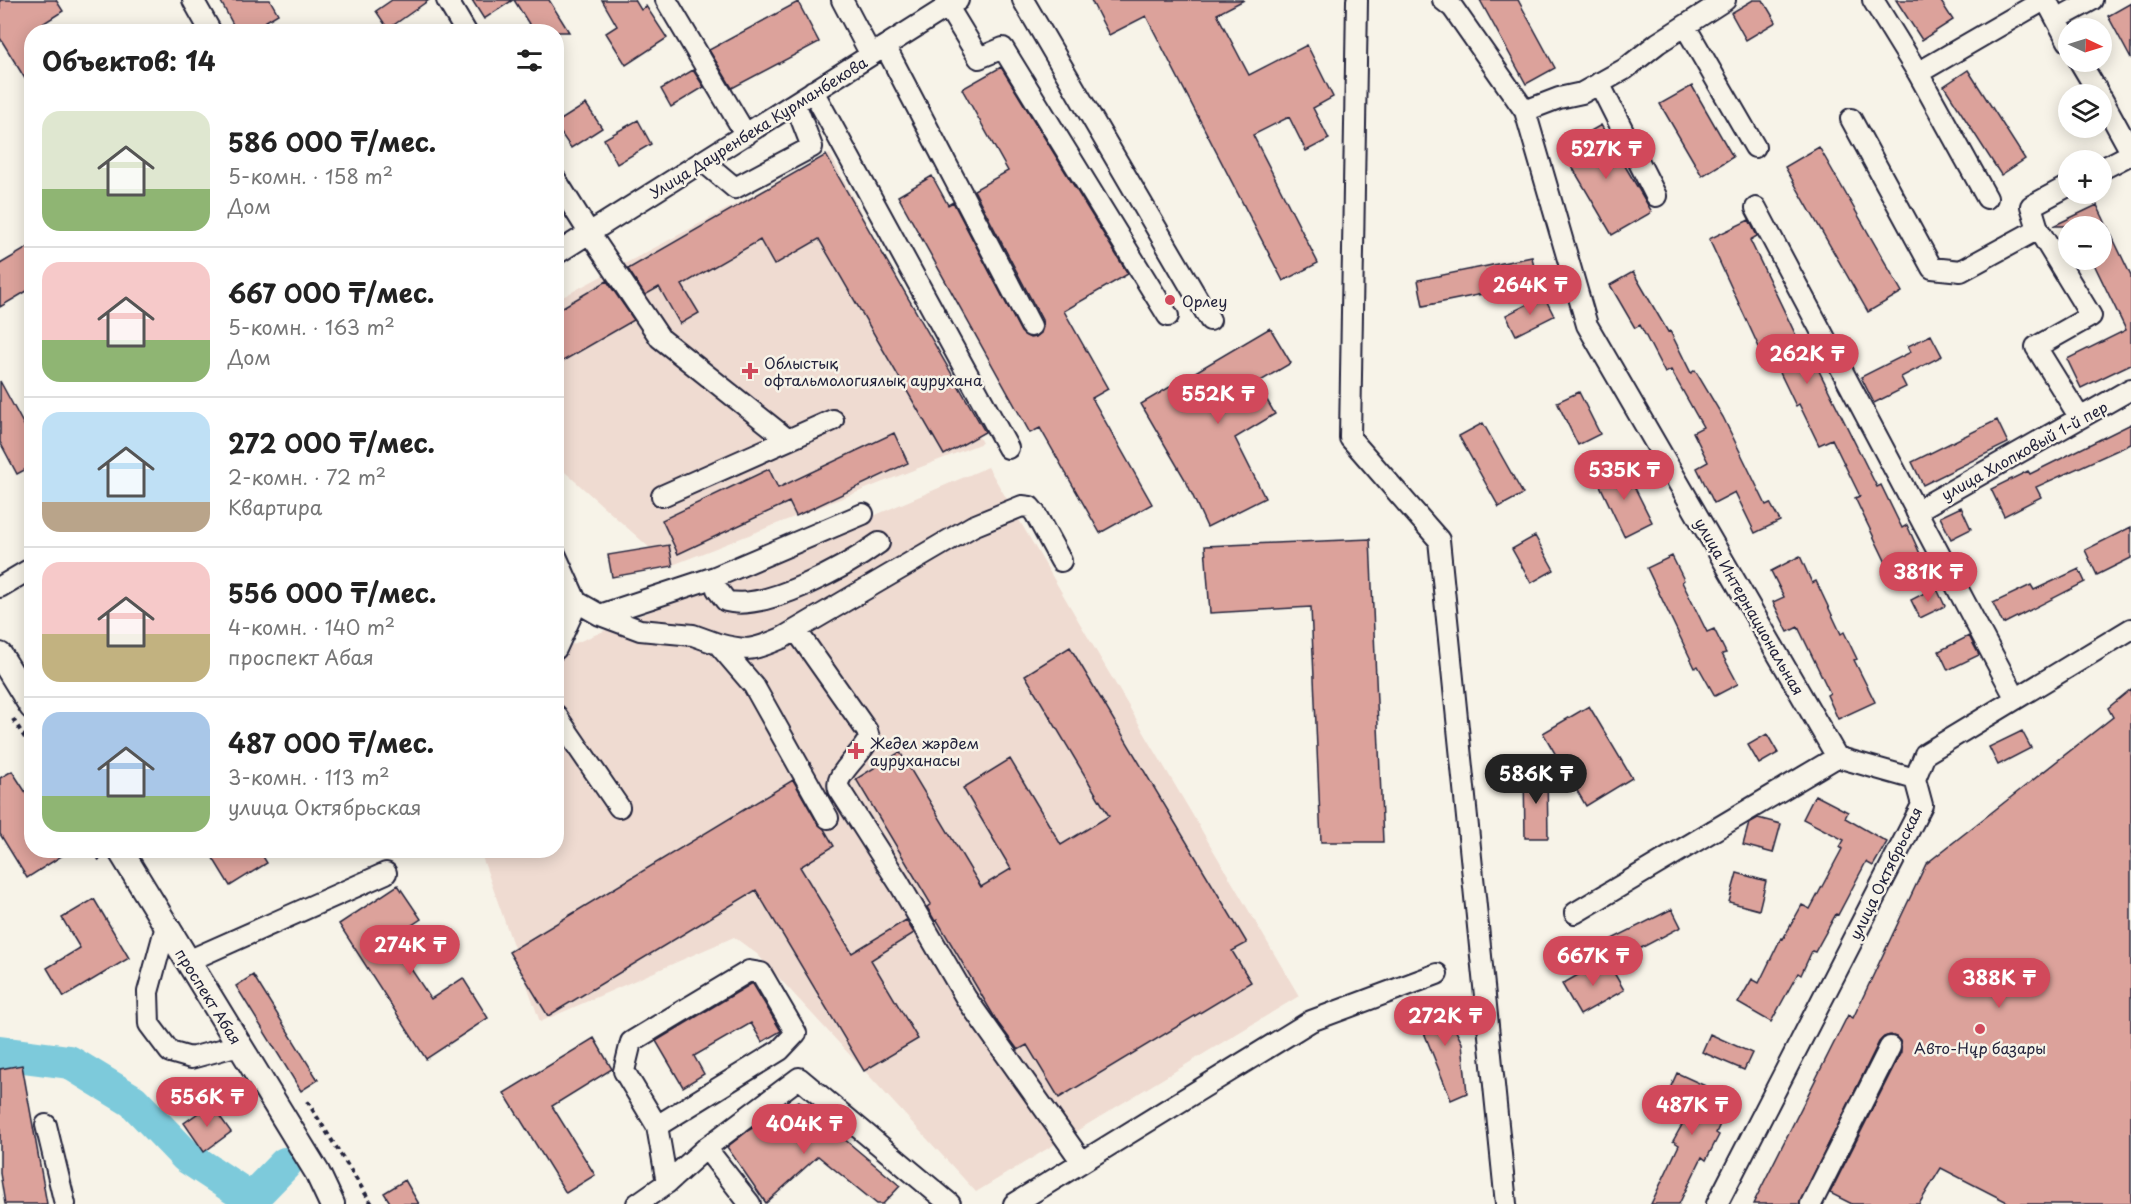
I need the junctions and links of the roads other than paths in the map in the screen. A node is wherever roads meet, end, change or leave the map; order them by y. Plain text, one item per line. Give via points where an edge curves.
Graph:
1 (193, 0) edge
2 (447, 0) edge
3 (666, 0) edge
4 (842, 0) edge
5 (1023, 0) edge
6 (1357, 0) edge
7 (1725, 0) edge
8 (1873, 0) edge
9 (2045, 0) edge
10 (2092, 0) edge
11 (953, 3) edge
12 (1452, 3) edge
13 (2057, 20) joint
14 (206, 24) edge
15 (461, 24) edge
16 (1685, 26) junction
17 (878, 51) junction
18 (1917, 73) junction
19 (1599, 83) junction
20 (813, 91) junction
21 (795, 103) junction
22 (1525, 111) junction
23 (2112, 118) edge
24 (1851, 119) dead end
25 (746, 135) junction
26 (1755, 147) dead end
27 (2131, 153) edge
28 (704, 162) junction
29 (2112, 163) edge
30 (2058, 191) edge
31 (564, 193) edge
32 (1656, 196) dead end
33 (1987, 198) dead end
34 (1756, 208) dead end
35 (2038, 229) junction
36 (590, 234) junction
37 (564, 249) edge
38 (1168, 316) dead end
39 (1210, 320) dead end
40 (1031, 326) dead end
41 (2131, 389) edge
42 (2080, 418) junction
43 (833, 420) dead end
44 (787, 438) junction
45 (1008, 448) dead end
46 (662, 496) dead end
47 (1916, 510) junction
48 (863, 514) dead end
49 (879, 543) dead end
50 (1061, 561) dead end
51 (24, 573) edge
52 (564, 574) edge
53 (715, 577) junction
54 (0, 587) edge
55 (564, 595) edge
56 (577, 603) junction
57 (600, 615) junction
58 (2131, 629) edge
59 (796, 630) junction
60 (564, 631) edge
61 (718, 644) junction
62 (0, 655) edge
63 (2016, 699) junction
64 (21, 711) edge
65 (564, 727) edge
66 (1837, 757) junction
67 (1915, 779) junction
68 (618, 807) dead end
69 (828, 818) dead end
70 (125, 858) edge
71 (386, 873) dead end
72 (1575, 913) dead end
73 (166, 926) junction
74 (188, 961) junction
75 (1437, 975) dead end
76 (239, 1044) junction
77 (1890, 1047) dead end
78 (46, 1125) dead end
79 (657, 1126) junction
80 (706, 1148) junction
81 (1082, 1162) junction
82 (667, 1184) junction
83 (65, 1204) edge
84 (332, 1204) edge
85 (637, 1204) edge
86 (750, 1204) edge
87 (950, 1204) edge
88 (1014, 1204) edge
89 (1506, 1204) edge
90 (1717, 1204) edge
91 (1810, 1204) edge

1 - 14 street
2 - 15 street
3 - 25 street
4 - 17 street
5 - 39 street
6 - 89 street via 1350,438 1439,540
7 - 16 street
8 - 18 street
9 - 13 street
9 - 18 street
10 - 13 street
11 - 17 street, Улица Дауренбека Курманбекова
11 - 38 street via 979,58 1003,48
12 - 22 street, улица Интернациональная
16 - 19 street
16 - 26 street
17 - 20 street, Улица Дауренбека Курманбекова
17 - 40 street
18 - 33 street
19 - 22 street via 1582,93
19 - 32 street
20 - 21 street, Улица Дауренбека Курманбекова
20 - 45 street
21 - 25 street, Улица Дауренбека Курманбекова
21 - 28 street via 812,147 735,188
22 - 66 street, улица Интернациональная via 1587,325
23 - 27 street
24 - 35 street via 1932,268 1961,271
25 - 28 street, Улица Дауренбека Курманбекова
27 - 29 street
28 - 36 street, Улица Дауренбека Курманбекова
30 - 35 street via 2031,206
31 - 36 street
34 - 47 street
35 - 42 street via 2091,316 2036,347
36 - 37 street, Улица Дауренбека Курманбекова
36 - 44 street via 660,338
41 - 42 street, улица Хлопковый 1-й пер
42 - 47 street, улица Хлопковый 1-й пер
43 - 44 street
44 - 46 street
47 - 63 street
48 - 53 street
49 - 53 street via 856,559 787,592 748,603 726,601 717,589
50 - 59 street via 1035,513 1022,506 973,526
51 - 54 street
52 - 56 street
53 - 57 street
55 - 56 street
56 - 57 street
56 - 60 street
57 - 61 street via 640,630 693,635
58 - 63 street
59 - 61 street via 754,650
59 - 81 street via 869,738 839,777 839,789 966,998
61 - 69 street via 754,686
62 - 64 main road
63 - 67 street via 1925,754
65 - 68 street
66 - 67 street
66 - 72 street
67 - 90 street, улица Октябрьская via 1922,805
70 - 73 main road, проспект Абая
71 - 74 street
73 - 74 main road, проспект Абая
73 - 76 street via 148,992 149,1024 171,1052 191,1058
74 - 76 main road, проспект Абая
75 - 81 street via 1311,1021
76 - 84 main road, проспект Абая via 317,1172
77 - 91 street
78 - 83 street
79 - 79 street via 780,1050 796,1034 761,973 749,971 631,1042 624,1071
79 - 82 street
80 - 82 street
80 - 86 street
80 - 87 street via 799,1078
81 - 88 street
82 - 85 street

